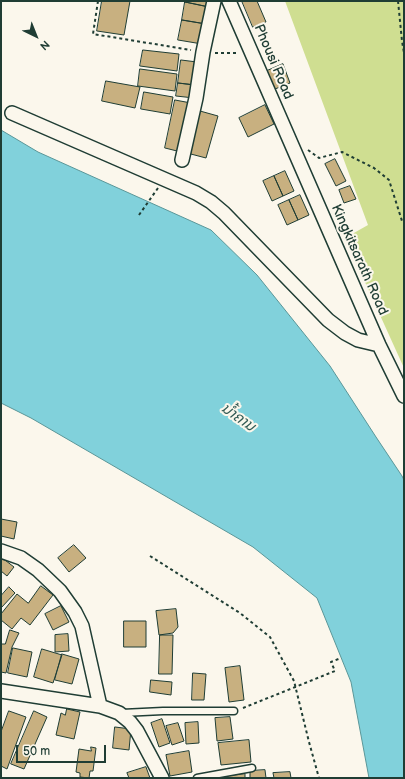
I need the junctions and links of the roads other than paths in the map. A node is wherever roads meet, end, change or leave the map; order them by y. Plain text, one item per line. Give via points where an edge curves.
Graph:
1 (214, 1) edge
2 (229, 1) edge
3 (12, 113) dead end
4 (287, 136) joint
5 (182, 160) dead end
6 (379, 345) junction
7 (404, 396) edge
8 (1, 551) edge
9 (1, 691) edge
10 (100, 706) junction
11 (234, 711) road end
12 (120, 713) junction
13 (252, 768) dead end
14 (162, 778) edge
15 (197, 778) edge

1 - 5 street
2 - 4 street, Phousi Road
3 - 6 street via 211,202 328,320 358,340
4 - 6 street, Kingkitsarath Road
6 - 7 street, Kingkitsarath Road
8 - 10 street via 21,558 38,570 60,591 76,612 82,626
9 - 10 street
10 - 12 street
11 - 12 lane
12 - 14 street via 137,731
13 - 15 lane

